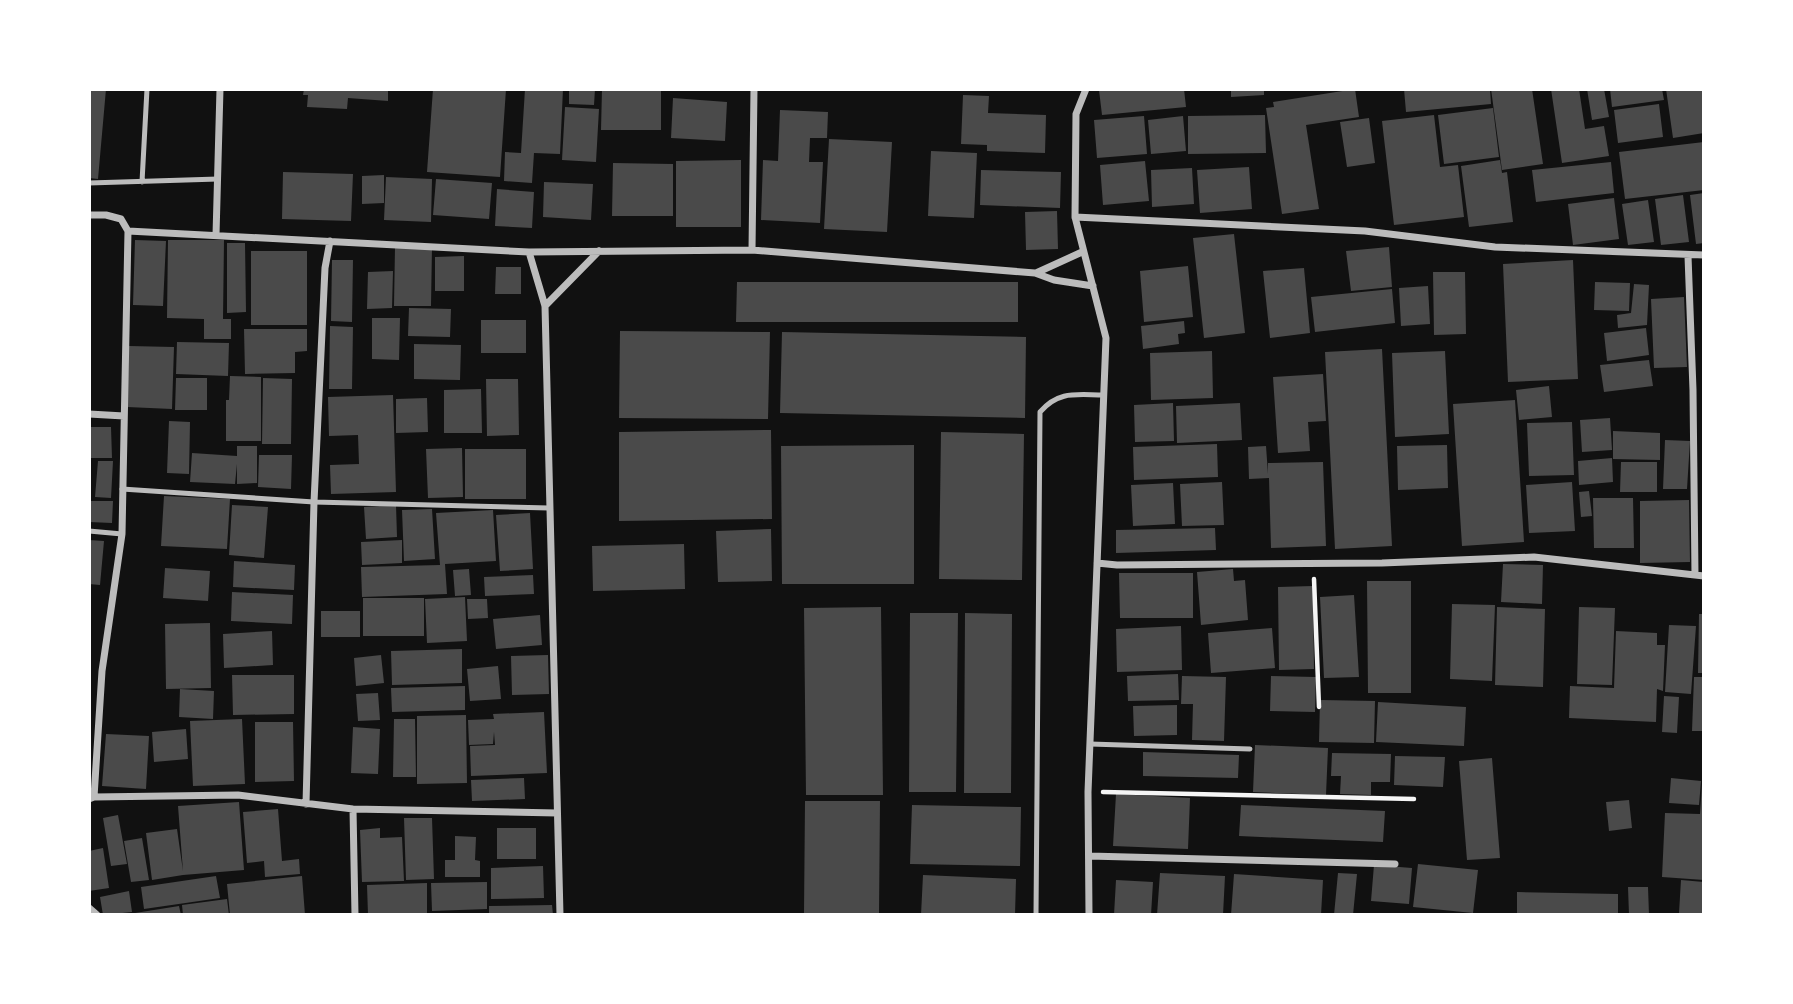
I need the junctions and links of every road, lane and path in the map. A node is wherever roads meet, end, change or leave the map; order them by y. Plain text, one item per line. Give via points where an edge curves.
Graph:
1 (147, 89) edge
2 (220, 89) edge
3 (754, 89) edge
4 (1086, 89) edge
5 (218, 179) junction
6 (89, 183) edge
7 (142, 183) junction
8 (89, 215) edge
9 (1075, 217) junction
10 (128, 231) junction
11 (216, 235) junction
12 (330, 241) junction
13 (752, 250) junction
14 (599, 251) junction
15 (529, 252) junction
16 (1082, 252) junction
17 (1704, 255) edge
18 (1688, 256) junction
19 (1035, 273) junction
20 (1093, 286) junction
21 (545, 306) junction
22 (1104, 395) junction
23 (89, 414) edge
24 (124, 416) junction
25 (122, 489) junction
26 (314, 502) junction
27 (549, 508) junction
28 (89, 531) edge
29 (122, 534) junction
30 (1097, 563) junction
31 (1700, 576) edge
32 (1315, 586) dead end
33 (1319, 708) dead end
34 (1090, 744) junction
35 (1250, 749) dead end
36 (1088, 792) junction
37 (92, 798) edge
38 (1414, 799) dead end
39 (306, 804) junction
40 (353, 808) junction
41 (556, 813) junction
42 (1089, 856) junction
43 (1395, 864) dead end
44 (89, 908) edge
45 (97, 915) edge
46 (355, 915) edge
47 (560, 915) edge
48 (1036, 915) edge
49 (1089, 915) edge

1 - 7 lane
2 - 5 street
3 - 13 street
4 - 9 street via 1076,114
5 - 7 lane
5 - 11 street
6 - 7 lane
8 - 10 street via 121,219
9 - 16 street
9 - 18 street via 1352,230 1495,247
10 - 11 street
10 - 24 street
11 - 12 street
12 - 15 street
12 - 26 street
13 - 14 street
13 - 19 street
14 - 15 street
14 - 21 street
15 - 21 street
16 - 19 street
16 - 20 street
17 - 18 street
18 - 31 street
19 - 20 street
20 - 22 street via 1106,338
21 - 27 street
22 - 30 street
22 - 48 lane via 1064,395 1050,400 1040,412
23 - 24 street
24 - 25 street
25 - 26 lane
25 - 29 street
26 - 27 lane
26 - 39 street
27 - 41 street
28 - 29 lane
29 - 37 street via 102,671
30 - 31 street via 1382,563 1534,557
30 - 34 street
32 - 33 path
34 - 35 lane
34 - 36 street
36 - 38 path
36 - 42 street
37 - 39 street via 238,795
39 - 40 street
40 - 41 street
40 - 46 street
41 - 47 street
42 - 43 street
42 - 49 street
44 - 45 street

